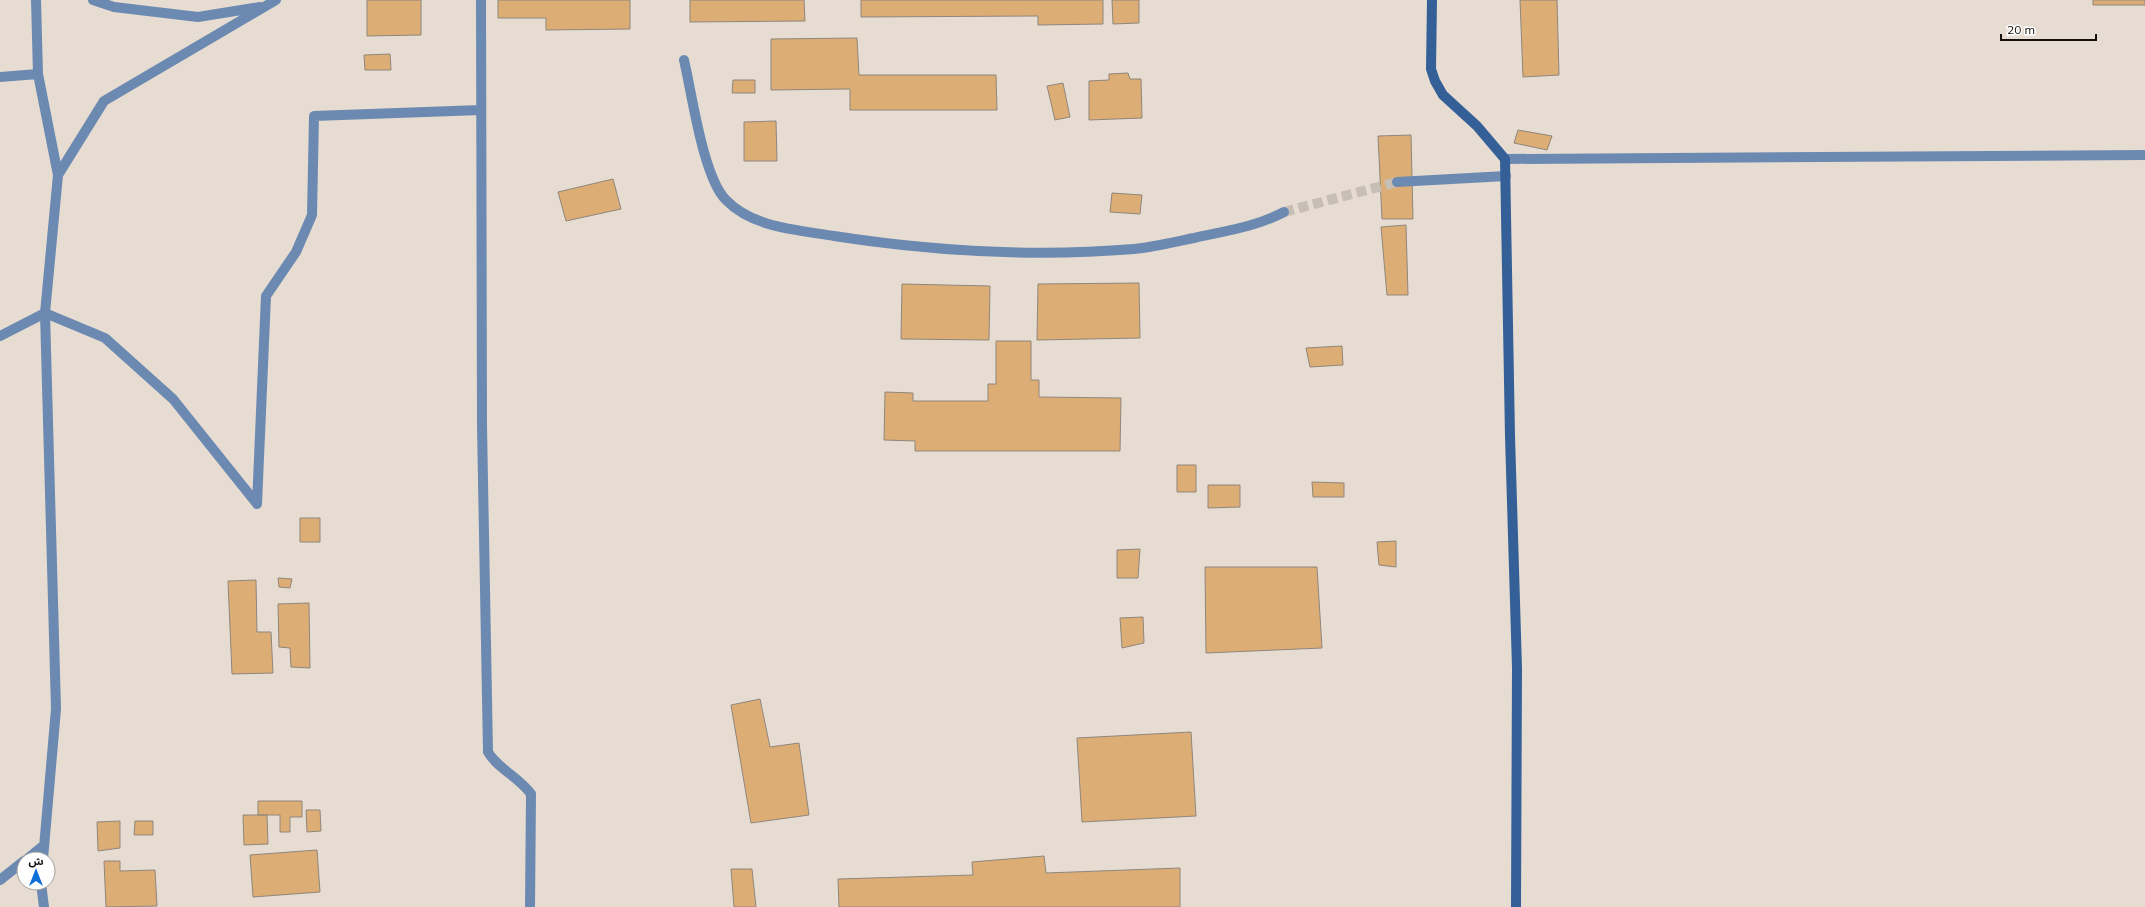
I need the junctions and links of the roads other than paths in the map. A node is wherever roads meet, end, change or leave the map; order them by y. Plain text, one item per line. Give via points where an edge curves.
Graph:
1 (36, 0) edge
2 (93, 0) edge
3 (276, 0) edge
4 (481, 0) edge
5 (1432, 0) edge
6 (266, 6) junction
7 (684, 60) dead end
8 (38, 74) junction
9 (0, 77) edge
10 (481, 110) junction
11 (2145, 155) edge
12 (1505, 159) junction
13 (58, 175) junction
14 (1506, 176) junction
15 (1397, 182) tunnel mouth
16 (1284, 212) tunnel mouth
17 (46, 313) junction
18 (0, 336) edge
19 (44, 845) junction
20 (37, 851) edge
21 (44, 851) edge
22 (16, 867) edge
23 (0, 880) edge
24 (43, 891) edge
25 (44, 907) edge
26 (530, 907) edge
27 (1516, 907) edge

1 - 8 street
2 - 6 street via 114,7 198,17
3 - 6 street
4 - 10 street
5 - 12 main road via 1431,69 1435,81 1442,95 1477,126
6 - 13 street via 104,101
7 - 16 street via 707,163 714,183 726,201 750,217 779,227 916,247 1082,252 1136,248 1185,240 1266,221
8 - 9 street
8 - 13 street
10 - 17 street via 314,116 312,215 296,252 266,296 256,504 173,399 104,338
10 - 26 street via 487,745 494,762 525,785 531,794
11 - 12 street
12 - 14 main road
13 - 17 street
14 - 15 street
14 - 27 main road via 1517,668
17 - 18 street
17 - 19 street via 56,709
19 - 20 street
19 - 21 street
22 - 23 street
24 - 25 street

